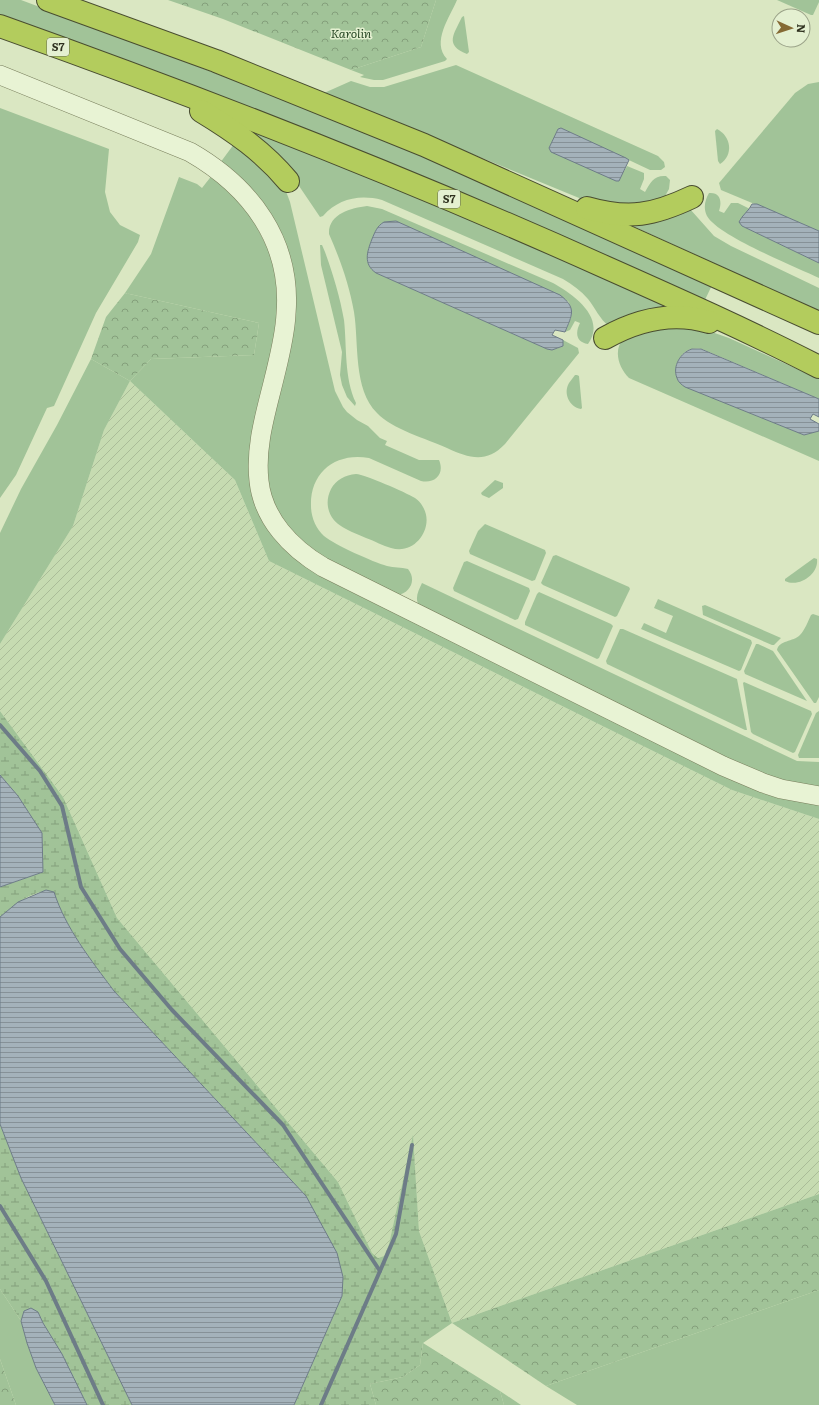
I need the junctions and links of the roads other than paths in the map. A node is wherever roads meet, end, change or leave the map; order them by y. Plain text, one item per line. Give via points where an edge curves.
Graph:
1 (48, 0) edge
2 (0, 26) edge
3 (117, 68) junction
4 (0, 75) edge
5 (288, 181) dead end
6 (520, 188) junction
7 (692, 197) dead end
8 (819, 323) edge
9 (605, 338) dead end
10 (775, 344) junction
11 (819, 367) edge
12 (819, 796) edge

1 - 6 highway via 216,61 424,145
2 - 3 highway, S7
3 - 5 highway via 193,106 226,126 269,160
3 - 10 highway, S7 via 346,156 501,220
4 - 12 street via 190,152 226,176 266,222 282,265 286,287 286,313 283,338 261,435 259,482 262,497 270,514 287,540 323,567 723,766 781,789
6 - 7 highway via 619,215 645,214
6 - 8 highway
9 - 10 highway via 642,321 682,317 701,320
10 - 11 highway, S7

